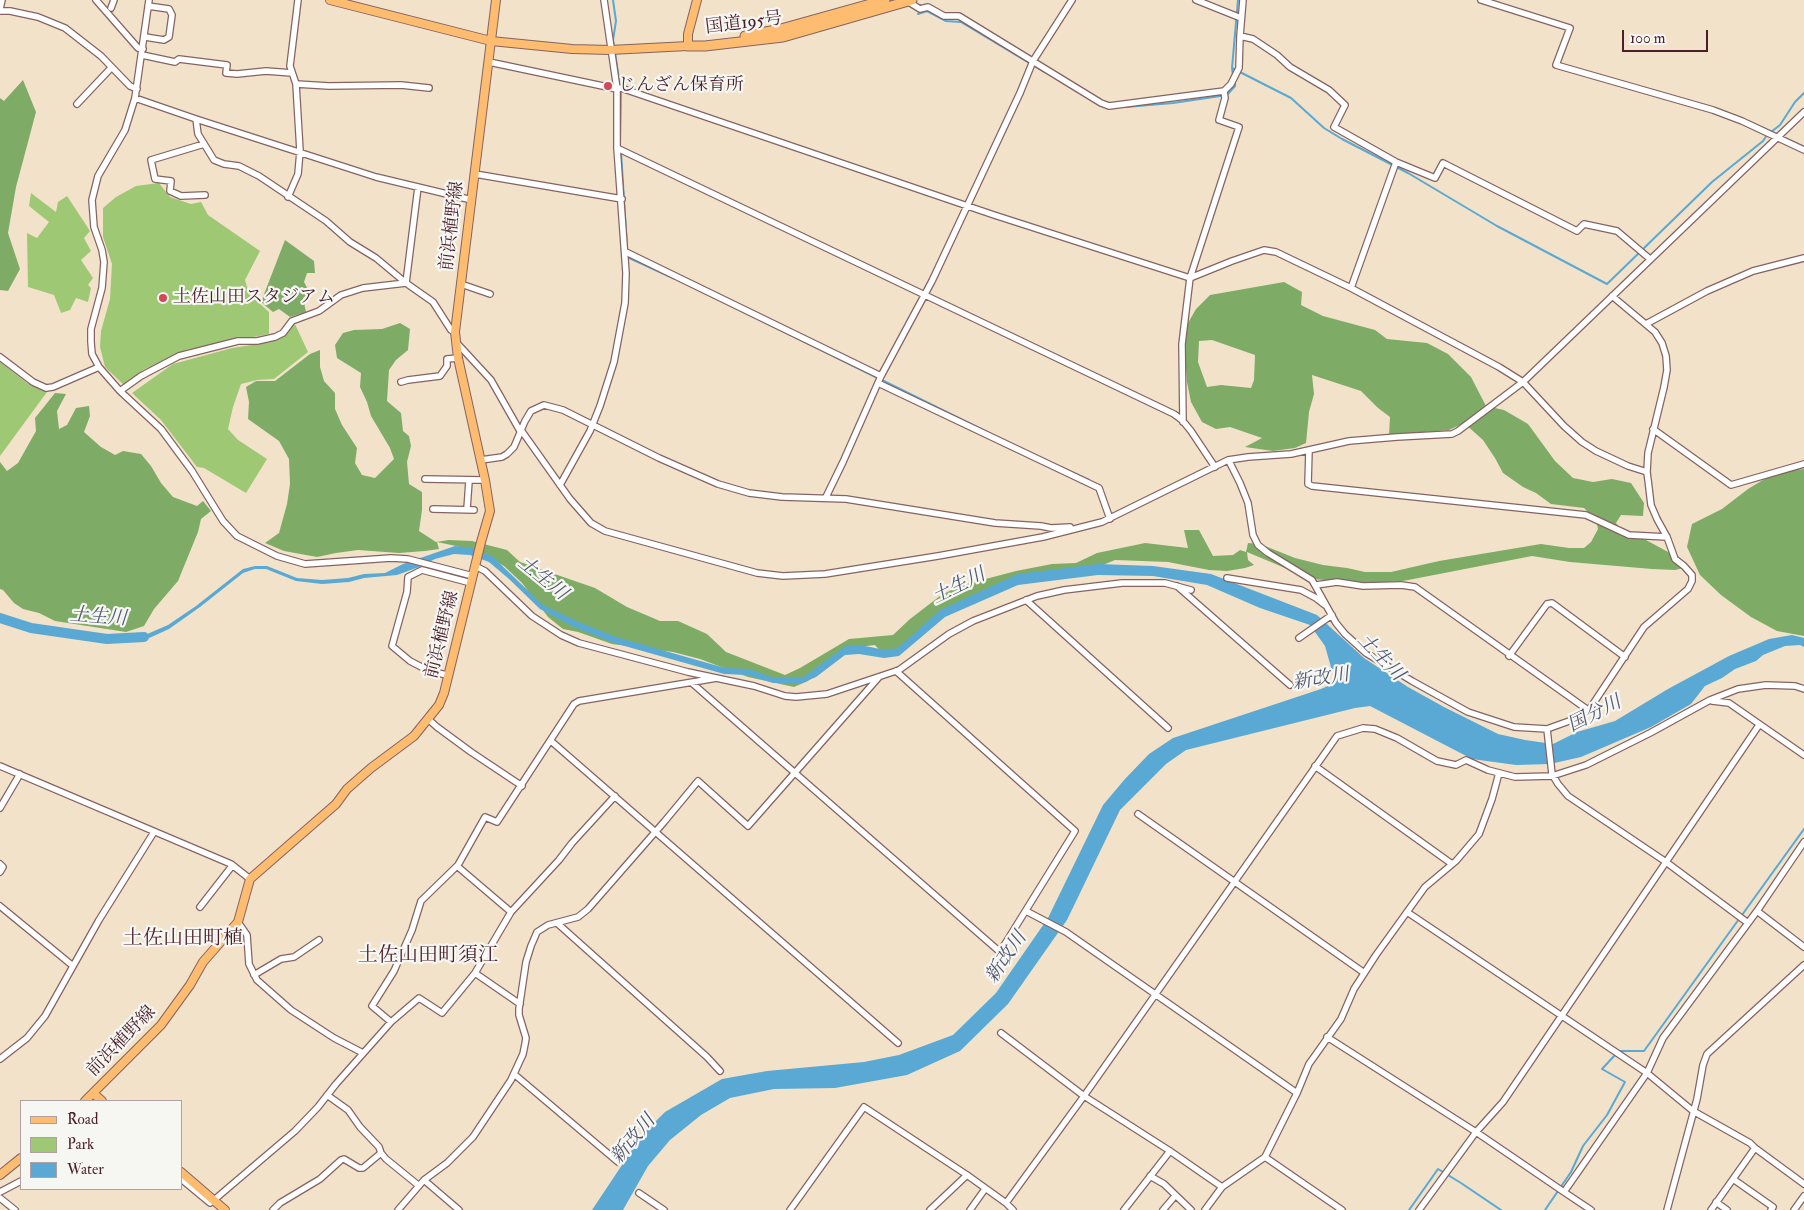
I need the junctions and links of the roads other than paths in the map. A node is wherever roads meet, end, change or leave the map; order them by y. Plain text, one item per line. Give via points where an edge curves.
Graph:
1 (2, 0) edge
2 (96, 0) edge
3 (114, 0) edge
4 (298, 0) edge
5 (330, 0) edge
6 (496, 0) edge
7 (604, 0) edge
8 (697, 0) edge
9 (885, 0) edge
10 (908, 0) edge
11 (1072, 0) edge
12 (1196, 0) edge
13 (1243, 0) edge
14 (1481, 0) edge
15 (148, 3) edge
16 (111, 8) dead end
17 (0, 10) edge
18 (1240, 18) junction
19 (1240, 36) junction
20 (144, 37) junction
21 (491, 40) junction
22 (688, 46) junction
23 (613, 50) junction
24 (142, 52) junction
25 (1033, 61) junction
26 (489, 62) junction
27 (111, 68) junction
28 (292, 73) junction
29 (296, 84) junction
30 (429, 88) dead end
31 (619, 88) junction
32 (136, 89) junction
33 (1224, 91) junction
34 (135, 98) junction
35 (77, 104) dead end
36 (1804, 112) edge
37 (196, 119) junction
38 (1772, 136) junction
39 (204, 144) junction
40 (620, 149) junction
41 (1804, 150) edge
42 (300, 152) junction
43 (1396, 162) junction
44 (475, 174) junction
45 (418, 187) junction
46 (205, 195) dead end
47 (288, 196) junction
48 (622, 199) junction
49 (472, 200) junction
50 (967, 205) junction
51 (628, 254) junction
52 (1648, 257) junction
53 (1804, 258) edge
54 (1190, 278) junction
55 (406, 283) junction
56 (461, 284) junction
57 (1351, 288) junction
58 (490, 294) dead end
59 (924, 294) junction
60 (1612, 296) junction
61 (1646, 324) junction
62 (455, 332) junction
63 (456, 341) junction
64 (0, 357) edge
65 (458, 358) junction
66 (99, 367) junction
67 (881, 376) junction
68 (401, 382) dead end
69 (1523, 382) junction
70 (878, 383) junction
71 (120, 391) junction
72 (1183, 422) junction
73 (592, 424) junction
74 (1653, 428) junction
75 (520, 430) junction
76 (1309, 450) junction
77 (481, 460) junction
78 (1229, 461) junction
79 (1804, 464) edge
80 (1215, 467) junction
81 (1647, 472) junction
82 (425, 479) dead end
83 (486, 480) junction
84 (469, 481) junction
85 (560, 485) junction
86 (826, 497) junction
87 (433, 509) dead end
88 (1110, 518) junction
89 (1085, 526) junction
90 (1667, 537) junction
91 (475, 564) junction
92 (1227, 578) dead end
93 (472, 579) junction
94 (1176, 585) junction
95 (1316, 585) junction
96 (1191, 590) dead end
97 (1026, 600) junction
98 (1328, 608) junction
99 (1332, 614) junction
100 (1298, 638) dead end
101 (1509, 656) junction
102 (1625, 657) junction
103 (896, 671) junction
104 (447, 676) junction
105 (879, 677) junction
106 (717, 678) junction
107 (692, 683) junction
108 (1290, 685) dead end
109 (1804, 689) edge
110 (1710, 700) junction
111 (1588, 710) junction
112 (428, 719) junction
113 (1759, 725) junction
114 (1168, 728) dead end
115 (1547, 729) junction
116 (552, 740) junction
117 (1804, 755) edge
118 (0, 766) edge
119 (1315, 766) junction
120 (1499, 773) junction
121 (20, 774) junction
122 (794, 774) junction
123 (1552, 775) junction
124 (522, 786) junction
125 (615, 796) junction
126 (0, 808) edge
127 (1138, 814) dead end
128 (154, 832) junction
129 (656, 832) junction
130 (1804, 842) edge
131 (1666, 862) junction
132 (0, 864) edge
133 (1452, 864) junction
134 (232, 866) junction
135 (457, 866) junction
136 (0, 872) edge
137 (250, 879) junction
138 (1234, 881) junction
139 (0, 906) edge
140 (200, 907) dead end
141 (1026, 911) junction
142 (1757, 911) junction
143 (510, 912) junction
144 (1407, 912) junction
145 (238, 922) junction
146 (557, 923) junction
147 (1748, 923) junction
148 (319, 940) dead end
149 (1804, 947) edge
150 (1804, 965) edge
151 (73, 966) junction
152 (1363, 972) junction
153 (475, 973) junction
154 (254, 975) junction
155 (1156, 994) junction
156 (520, 1004) junction
157 (1561, 1014) junction
158 (391, 1022) junction
159 (1001, 1033) dead end
160 (1327, 1037) junction
161 (898, 1043) dead end
162 (363, 1053) junction
163 (0, 1059) edge
164 (720, 1071) dead end
165 (1647, 1073) junction
166 (514, 1074) junction
167 (94, 1093) junction
168 (1297, 1093) junction
169 (328, 1095) junction
170 (1084, 1096) junction
171 (86, 1100) edge
172 (101, 1100) edge
173 (1693, 1111) junction
174 (1476, 1132) junction
175 (1755, 1148) junction
176 (1170, 1151) junction
177 (381, 1153) junction
178 (1264, 1157) junction
179 (20, 1159) edge
180 (618, 1162) dead end
181 (182, 1173) edge
182 (0, 1175) edge
183 (966, 1175) junction
184 (1150, 1176) junction
185 (1733, 1179) junction
186 (182, 1180) edge
187 (424, 1180) junction
188 (20, 1182) edge
189 (1804, 1184) edge
190 (418, 1185) junction
191 (1222, 1188) junction
192 (985, 1189) junction
193 (0, 1192) edge
194 (1564, 1192) junction
195 (639, 1193) dead end
196 (1175, 1196) junction
197 (1804, 1196) edge
198 (0, 1198) edge
199 (214, 1200) junction
200 (1716, 1202) junction
201 (1006, 1203) junction
202 (792, 1209) edge
203 (14, 1210) edge
204 (225, 1210) edge
205 (273, 1210) edge
206 (398, 1210) edge
207 (459, 1210) edge
208 (664, 1210) edge
209 (930, 1210) edge
210 (970, 1210) edge
211 (1013, 1210) edge
212 (1124, 1210) edge
213 (1163, 1210) edge
214 (1191, 1210) edge
215 (1205, 1210) edge
216 (1342, 1210) edge
217 (1419, 1210) edge
218 (1590, 1210) edge
219 (1667, 1210) edge
220 (1711, 1210) edge
221 (1727, 1210) edge
222 (1771, 1210) edge
223 (1794, 1210) edge

1 - 17 street
2 - 24 street
3 - 16 street
4 - 28 street via 290,66
5 - 21 main road
6 - 21 main road, 前浜植野線
7 - 23 street
8 - 22 main road
9 - 22 highway, 国道195号 via 781,29
10 - 22 highway, 国道195号 via 783,37
10 - 25 street via 915,8 928,7 944,16 959,16
11 - 25 street
12 - 18 street
13 - 18 street
14 - 38 street via 1570,28 1556,65 1713,110
15 - 20 street
15 - 20 street via 169,9 172,15 169,37 164,40
17 - 27 street via 38,17 65,28
18 - 19 street
19 - 33 street via 1239,68
19 - 43 street via 1253,39 1290,67 1329,90 1345,105 1334,127
20 - 24 street
21 - 23 main road
21 - 26 main road, 前浜植野線
22 - 23 main road
23 - 31 street
24 - 28 street via 174,62 179,59 227,65 226,73 266,70
24 - 32 street
25 - 33 street via 1109,106
25 - 50 street
26 - 31 street
26 - 44 main road, 前浜植野線
27 - 32 street
27 - 35 street
28 - 29 street
29 - 30 street via 401,84
29 - 42 street
31 - 40 street
31 - 50 street
32 - 34 street
33 - 54 street via 1219,120 1239,127
34 - 37 street
34 - 66 street via 125,130 98,176 92,200 94,227 104,262 102,288 91,336 92,354
36 - 38 street
37 - 39 street via 198,134
37 - 42 street
38 - 41 street
38 - 52 street
39 - 46 street via 151,160 155,179 171,181 170,191 182,196
39 - 47 street via 214,160 239,166
40 - 48 street
40 - 59 street
42 - 45 street
42 - 47 street via 298,174
43 - 52 street via 1435,178 1444,163 1577,231 1584,224 1617,232
43 - 57 street
44 - 48 street
44 - 49 main road, 前浜植野線
45 - 49 street
45 - 55 street
47 - 55 street
48 - 51 street
49 - 56 main road, 前浜植野線
50 - 54 street
50 - 59 street
51 - 67 street
51 - 73 street via 625,303 614,362
52 - 60 street
53 - 61 street via 1753,271
54 - 57 street via 1264,250 1276,252
54 - 72 street via 1182,344
55 - 62 street via 433,302
55 - 71 street via 362,288 341,295 319,311 292,321 284,333 275,337 238,341 179,356
56 - 58 street
56 - 62 main road, 前浜植野線
57 - 69 street
59 - 67 street
59 - 72 street via 1174,414
60 - 61 street
60 - 69 street
61 - 74 street via 1659,338 1667,370
62 - 63 main road, 前浜植野線
63 - 65 main road, 前浜植野線
63 - 75 street via 491,380
64 - 66 street via 46,388
65 - 68 street via 447,359 440,376
65 - 77 main road, 前浜植野線
66 - 71 street
67 - 70 street
69 - 76 street via 1452,434 1349,441
69 - 81 street via 1582,442 1628,466
70 - 86 street
70 - 88 street via 1099,488
71 - 93 street via 150,417 176,448 223,521 237,536 251,544 305,564 399,558 442,567
72 - 80 street
73 - 75 street via 544,405 532,411
73 - 85 street
73 - 86 street via 718,484 749,493 782,497
74 - 79 street via 1732,485
74 - 81 street
75 - 77 street via 514,447 507,454
75 - 85 street
76 - 78 street
76 - 90 street via 1308,484 1312,486 1586,515 1629,535
77 - 83 main road, 前浜植野線
78 - 80 street
78 - 95 street via 1248,503 1253,535 1258,545
80 - 88 street
81 - 90 street via 1651,505
82 - 84 street
83 - 84 street
83 - 91 main road, 前浜植野線 via 490,511
84 - 87 street via 471,510
85 - 89 street via 580,512 606,531 756,573 783,576 825,574 930,558
86 - 89 street via 995,524 1051,528
88 - 89 street
90 - 102 street via 1675,559 1692,575 1692,581 1688,589 1644,628
91 - 93 main road, 前浜植野線
91 - 106 street via 532,616 561,635 578,643
92 - 98 street via 1302,590
93 - 104 main road, 前浜植野線
93 - 104 street via 422,570 408,577 392,646 410,661
94 - 96 street
94 - 97 street via 1122,583 1090,586
94 - 108 street
95 - 98 street
95 - 101 street via 1337,582 1415,587
97 - 103 street via 988,614 949,634
97 - 114 street
98 - 99 street
99 - 100 street
99 - 115 street via 1345,634 1366,653 1468,712 1514,727
101 - 102 street via 1547,604 1552,604
101 - 111 street
102 - 111 street
103 - 105 street
103 - 141 street via 1075,831
104 - 112 main road, 前浜植野線 via 439,706
105 - 106 street via 808,697 784,696
105 - 122 street
106 - 107 street
107 - 116 street via 579,701
107 - 122 street
109 - 110 street via 1766,685 1738,689
110 - 113 street via 1729,703
110 - 123 street via 1586,765
111 - 115 street via 1583,716
112 - 124 street
112 - 137 main road, 前浜植野線 via 414,736 371,768 347,789 336,804
113 - 117 street
113 - 131 street
115 - 123 street
116 - 124 street
116 - 125 street
118 - 121 street
119 - 120 street via 1337,736 1363,728 1397,738 1437,761 1456,765 1466,760
119 - 133 street
119 - 138 street
120 - 123 street via 1515,777
120 - 133 street via 1479,834
121 - 126 street
121 - 128 street
122 - 129 street via 748,826 698,781
122 - 141 street via 1000,952
123 - 131 street via 1573,799
124 - 135 street via 497,822 485,817
125 - 129 street
125 - 143 street
127 - 138 street
128 - 134 street
128 - 151 street
129 - 146 street via 588,909 578,917
129 - 161 street
130 - 142 street
131 - 147 street
131 - 157 street
132 - 136 street via 3,867
133 - 144 street via 1425,887
134 - 137 street
134 - 140 street
135 - 143 street
135 - 158 street via 421,901 394,971 372,1006
137 - 145 main road, 前浜植野線
138 - 152 street
138 - 155 street
139 - 151 street
141 - 155 street via 1066,932
142 - 147 street
142 - 149 street
143 - 153 street
144 - 152 street
144 - 157 street
145 - 154 street via 247,935 249,964
145 - 167 main road, 前浜植野線 via 203,962 161,1026
146 - 156 street via 541,928 531,946
146 - 164 street
147 - 165 street via 1663,1038
148 - 154 street via 294,957 281,959
150 - 173 street via 1707,1054
151 - 163 street via 45,1016 27,1038
152 - 160 street via 1341,1019
153 - 156 street
153 - 158 street via 442,1013 419,998
154 - 162 street via 291,1010
155 - 168 street
155 - 170 street
156 - 166 street via 519,1015 526,1038
157 - 165 street
157 - 174 street via 1502,1102
158 - 162 street
159 - 170 street
160 - 168 street via 1309,1064
160 - 174 street
162 - 169 street
165 - 173 street
165 - 194 street
166 - 180 street
166 - 187 street via 473,1136 447,1163
167 - 171 main road
167 - 172 main road, 前浜植野線
168 - 178 street
169 - 177 street via 348,1110
169 - 199 street via 295,1130
170 - 176 street
170 - 201 street
173 - 175 street
173 - 219 street
174 - 194 street
174 - 217 street
175 - 185 street
175 - 189 street
176 - 184 street
176 - 191 street
177 - 190 street
177 - 205 street via 363,1168 341,1160 320,1179
178 - 191 street
178 - 216 street
179 - 182 main road
181 - 199 main road
183 - 192 street
183 - 202 street via 864,1107
183 - 209 street
184 - 196 street
184 - 212 street
185 - 200 street
185 - 222 street via 1773,1207
186 - 199 street via 210,1203
187 - 190 street
187 - 207 street
188 - 193 street
190 - 206 street
191 - 215 street
192 - 201 street
192 - 210 street
194 - 218 street
195 - 208 street
196 - 213 street
196 - 214 street
197 - 223 street
198 - 203 street
199 - 204 main road
200 - 220 street
200 - 221 street
201 - 211 street

